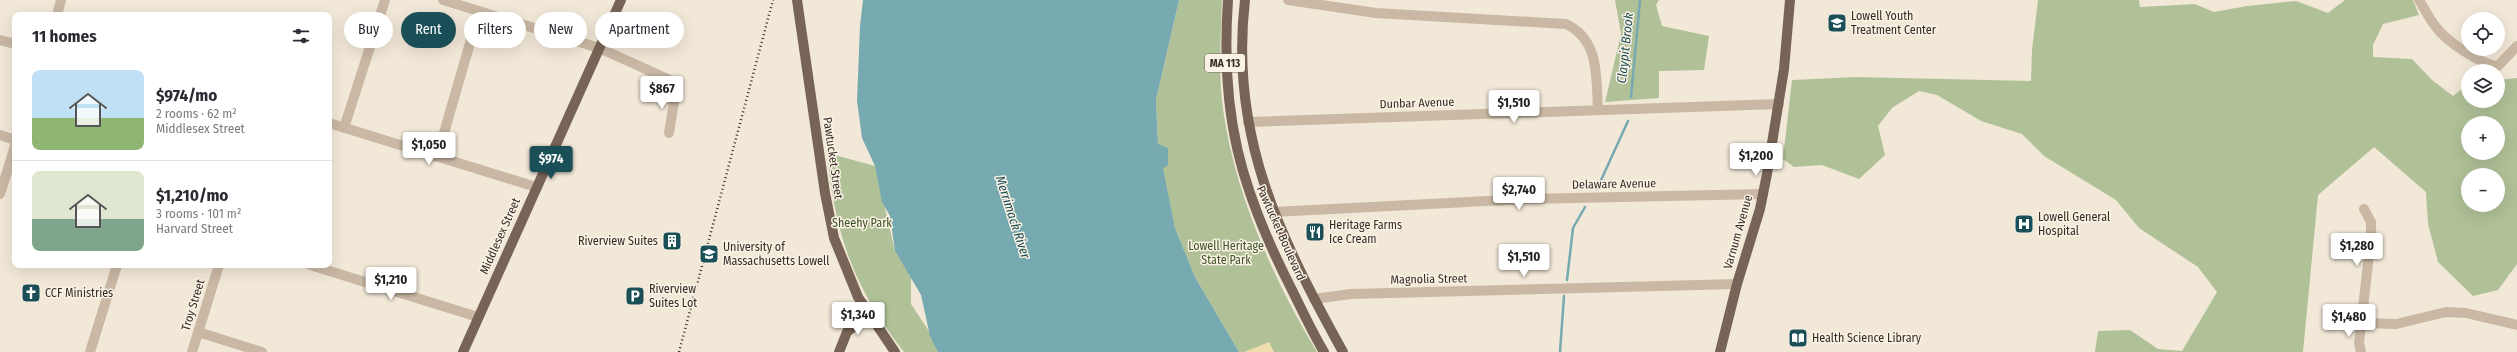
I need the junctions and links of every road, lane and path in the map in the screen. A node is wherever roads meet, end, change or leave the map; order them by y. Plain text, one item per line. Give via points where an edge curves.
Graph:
1 (61, 0) edge
2 (386, 0) edge
3 (442, 0) edge
4 (621, 0) edge
5 (797, 0) edge
6 (1228, 0) edge
7 (1245, 0) edge
8 (1288, 0) edge
9 (1790, 0) edge
10 (2419, 0) edge
11 (1302, 1) edge
12 (57, 12) edge
13 (479, 12) edge
14 (616, 12) edge
15 (526, 26) edge
16 (0, 40) edge
17 (12, 43) edge
18 (2517, 46) edge
19 (595, 47) edge
20 (469, 48) edge
21 (599, 48) joint
22 (1779, 104) junction
23 (1598, 110) junction
24 (1248, 122) junction
25 (332, 124) edge
26 (344, 128) junction
27 (669, 133) dead end
28 (0, 135) edge
29 (12, 139) edge
30 (437, 157) junction
31 (11, 171) edge
32 (536, 187) junction
33 (0, 194) edge
34 (1763, 194) junction
35 (2364, 209) dead end
36 (1273, 212) junction
37 (116, 268) edge
38 (218, 268) edge
39 (320, 268) edge
40 (1737, 284) junction
41 (1314, 299) junction
42 (868, 315) junction
43 (478, 317) junction
44 (2362, 323) junction
45 (2517, 324) edge
46 (198, 332) junction
47 (90, 352) edge
48 (192, 352) edge
49 (262, 352) edge
50 (463, 352) edge
51 (839, 352) edge
52 (895, 352) edge
53 (1324, 352) edge
54 (1343, 352) edge
55 (1720, 352) edge
56 (2361, 352) edge

1 - 12 street
2 - 26 street
3 - 13 street
4 - 14 main road, Middlesex Street
5 - 42 main road, Pawtucket Street via 829,219 845,269
6 - 53 main road, Pawtucket Boulevard / MA 113 via 1226,70 1230,118 1240,165 1259,220
7 - 24 main road, Pawtucket Boulevard / MA 113 via 1242,54
8 - 11 street
9 - 22 main road, Varnum Avenue
10 - 18 street via 2436,28 2476,60 2488,66 2498,66
11 - 23 street via 1376,13 1566,24 1580,32 1590,44 1594,60
15 - 19 street
16 - 17 street
20 - 30 street
21 - 27 street via 670,80 675,85
21 - 32 main road, Middlesex Street
22 - 23 street, Dunbar Avenue
22 - 34 main road, Varnum Avenue
23 - 24 street, Dunbar Avenue
24 - 36 main road, Pawtucket Boulevard / MA 113 via 1255,157
25 - 26 street
26 - 30 street
28 - 29 street
30 - 32 street
31 - 33 street
32 - 43 main road, Middlesex Street
34 - 36 street, Delaware Avenue via 1527,199
34 - 40 main road, Varnum Avenue
35 - 44 street via 2371,222 2371,237
36 - 41 main road, Pawtucket Boulevard / MA 113
37 - 47 street
38 - 46 street, Troy Street
39 - 43 street
40 - 41 street, Magnolia Street via 1351,294
40 - 55 main road, Varnum Avenue
41 - 54 main road, Pawtucket Boulevard / MA 113
42 - 51 main road via 847,332
42 - 52 main road, Pawtucket Street
43 - 50 main road, Middlesex Street
44 - 45 street via 2396,324 2446,312 2466,313
44 - 56 street via 2359,343
46 - 48 street, Troy Street
46 - 49 street

